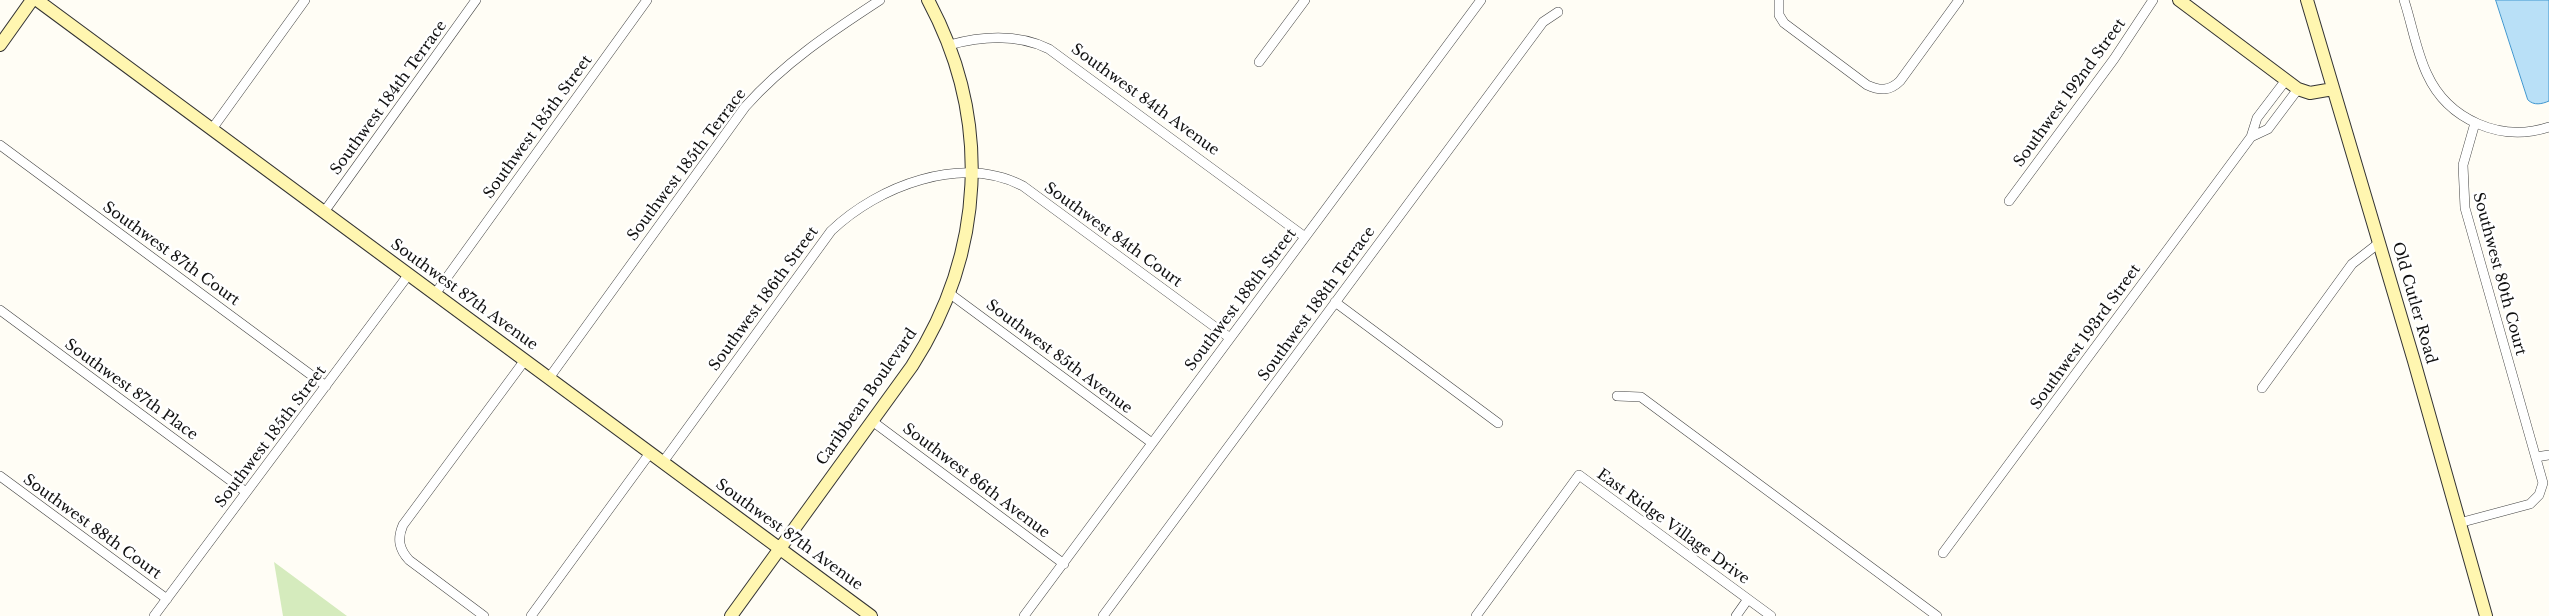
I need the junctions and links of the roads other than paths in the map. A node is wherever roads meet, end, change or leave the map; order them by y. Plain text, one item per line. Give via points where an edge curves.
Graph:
1 (32, 0) edge
2 (37, 0) edge
3 (305, 0) edge
4 (476, 0) edge
5 (647, 0) edge
6 (880, 0) edge
7 (928, 0) edge
8 (1305, 0) edge
9 (1481, 0) edge
10 (1959, 0) edge
11 (2153, 0) edge
12 (2179, 0) edge
13 (2307, 0) edge
14 (2404, 0) edge
15 (1779, 5) edge
16 (1558, 12) dead end
17 (0, 45) edge
18 (949, 45) junction
19 (1259, 62) dead end
20 (2286, 80) junction
21 (2298, 89) junction
22 (2333, 89) junction
23 (2262, 111) junction
24 (2275, 120) junction
25 (2475, 123) junction
26 (2549, 127) edge
27 (212, 129) junction
28 (2251, 137) junction
29 (0, 145) edge
30 (972, 175) junction
31 (2008, 201) dead end
32 (324, 212) junction
33 (1305, 237) junction
34 (2380, 243) junction
35 (409, 274) junction
36 (435, 294) junction
37 (949, 294) junction
38 (1335, 302) junction
39 (0, 310) edge
40 (1230, 338) junction
41 (525, 360) junction
42 (549, 378) junction
43 (326, 386) junction
44 (2262, 388) dead end
45 (1617, 396) dead end
46 (872, 421) junction
47 (1498, 422) dead end
48 (1152, 444) junction
49 (650, 453) junction
50 (2549, 456) edge
51 (2536, 457) junction
52 (663, 462) junction
53 (0, 476) edge
54 (246, 492) junction
55 (2459, 523) junction
56 (779, 548) junction
57 (1943, 553) dead end
58 (1064, 564) junction
59 (167, 599) junction
60 (1748, 599) junction
61 (154, 616) edge
62 (484, 616) edge
63 (531, 616) edge
64 (731, 616) edge
65 (871, 616) edge
66 (1024, 616) edge
67 (1103, 616) edge
68 (1476, 616) edge
69 (1736, 616) edge
70 (1771, 616) edge
71 (1937, 616) edge
72 (2486, 616) edge

1 - 17 street
2 - 27 street, Southwest 87th Avenue
3 - 27 street
4 - 32 street, Southwest 184th Terrace
5 - 36 street, Southwest 185th Street
6 - 42 street, Southwest 185th Terrace via 798,56 745,107
7 - 18 street, Caribbean Boulevard
8 - 19 street
9 - 33 street, Southwest 188th Street
10 - 15 street via 1900,81 1884,90 1867,86 1787,25 1781,19
11 - 31 street, Southwest 192nd Street via 2114,59
12 - 20 street
13 - 22 street, Old Cutler Road
14 - 25 street via 2432,84 2453,108
16 - 38 street, Southwest 188th Terrace via 1543,22
18 - 30 street, Caribbean Boulevard via 967,109
18 - 33 street, Southwest 84th Avenue via 1001,37 1032,42 1049,49
20 - 21 street
20 - 23 street, Southwest 193rd Street
21 - 22 street via 2310,93
21 - 24 street, Southwest 193rd Street
22 - 34 street, Old Cutler Road
23 - 24 street
23 - 28 street, Southwest 193rd Street via 2253,125
24 - 28 street, Southwest 193rd Street via 2262,133
25 - 26 street via 2515,132
25 - 51 street, Southwest 80th Court via 2463,165 2465,208
27 - 32 street, Southwest 87th Avenue
28 - 57 street, Southwest 193rd Street
29 - 43 street, Southwest 87th Court
30 - 37 street, Caribbean Boulevard via 967,233
30 - 40 street, Southwest 84th Court via 999,176 1023,186
30 - 52 street, Southwest 186th Street via 943,175 906,185 869,201 838,224 818,246
32 - 35 street, Southwest 87th Avenue
33 - 40 street, Southwest 188th Street
34 - 44 street via 2352,264
34 - 55 street, Old Cutler Road
35 - 36 street, Southwest 87th Avenue
35 - 43 street, Southwest 185th Street
36 - 41 street, Southwest 87th Avenue
37 - 46 street, Caribbean Boulevard via 919,354
37 - 48 street, Southwest 85th Avenue
38 - 47 street
38 - 67 street, Southwest 188th Terrace
39 - 54 street, Southwest 87th Place
40 - 48 street, Southwest 188th Street
41 - 42 street, Southwest 87th Avenue
41 - 62 street via 403,525 399,544 408,560
42 - 49 street, Southwest 87th Avenue
43 - 54 street, Southwest 185th Street
45 - 71 street via 1641,397
46 - 56 street, Caribbean Boulevard
46 - 58 street, Southwest 86th Avenue
48 - 58 street, Southwest 188th Street
49 - 52 street, Southwest 87th Avenue
49 - 63 street
50 - 51 street
51 - 55 street, Southwest 80th Court via 2542,485 2534,502
52 - 56 street, Southwest 87th Avenue
53 - 59 street, Southwest 88th Court
54 - 59 street, Southwest 185th Street
55 - 72 street, Old Cutler Road
56 - 64 street, Caribbean Boulevard
56 - 65 street, Southwest 87th Avenue
58 - 66 street, Southwest 188th Street
59 - 61 street, Southwest 185th Street
60 - 68 street, East Ridge Village Drive via 1579,475
60 - 69 street
60 - 70 street, East Ridge Village Drive

